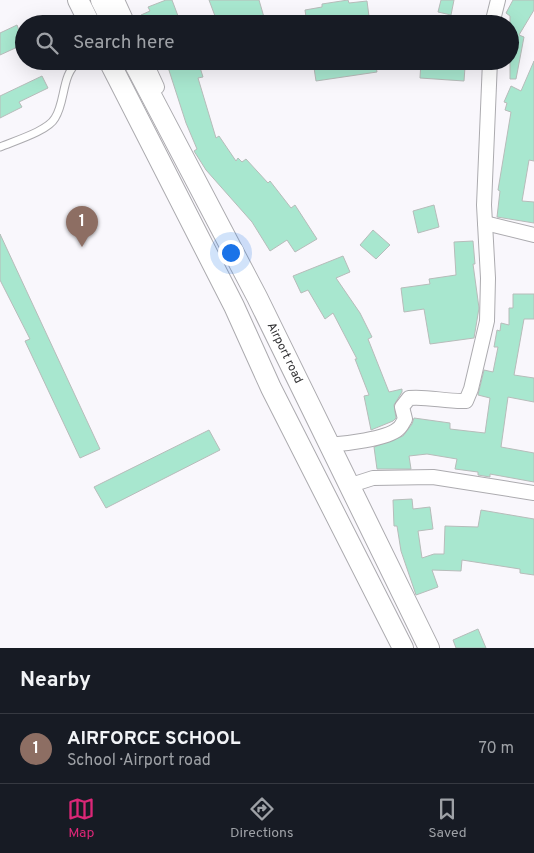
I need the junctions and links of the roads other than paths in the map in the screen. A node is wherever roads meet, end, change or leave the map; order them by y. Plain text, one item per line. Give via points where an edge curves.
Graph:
1 (78, 0) edge
2 (101, 0) edge
3 (117, 0) edge
4 (498, 0) edge
5 (86, 15) edge
6 (108, 15) edge
7 (124, 15) edge
8 (494, 15) edge
9 (72, 70) edge
10 (114, 70) edge
11 (138, 70) edge
12 (149, 70) edge
13 (490, 70) edge
14 (153, 99) junction
15 (135, 109) junction
16 (0, 147) edge
17 (485, 223) junction
18 (534, 236) edge
19 (257, 297) junction
20 (328, 445) junction
21 (348, 486) junction
22 (534, 493) edge
23 (403, 648) edge
24 (429, 648) edge

1 - 5 main road
2 - 6 main road
3 - 7 street
4 - 8 street
9 - 16 lane via 56,118 48,126
10 - 15 main road, Airport road
11 - 14 main road, Airport road
12 - 19 street via 182,144 255,282
13 - 17 street
14 - 15 main road
14 - 19 main road, Airport road
15 - 23 main road, Airport road
17 - 18 street
17 - 20 street via 486,321 466,401 409,398 402,407 405,419 391,433 350,444
19 - 20 main road, Airport road
20 - 21 main road, Airport road
21 - 22 street via 373,478 433,477
21 - 24 main road, Airport road

